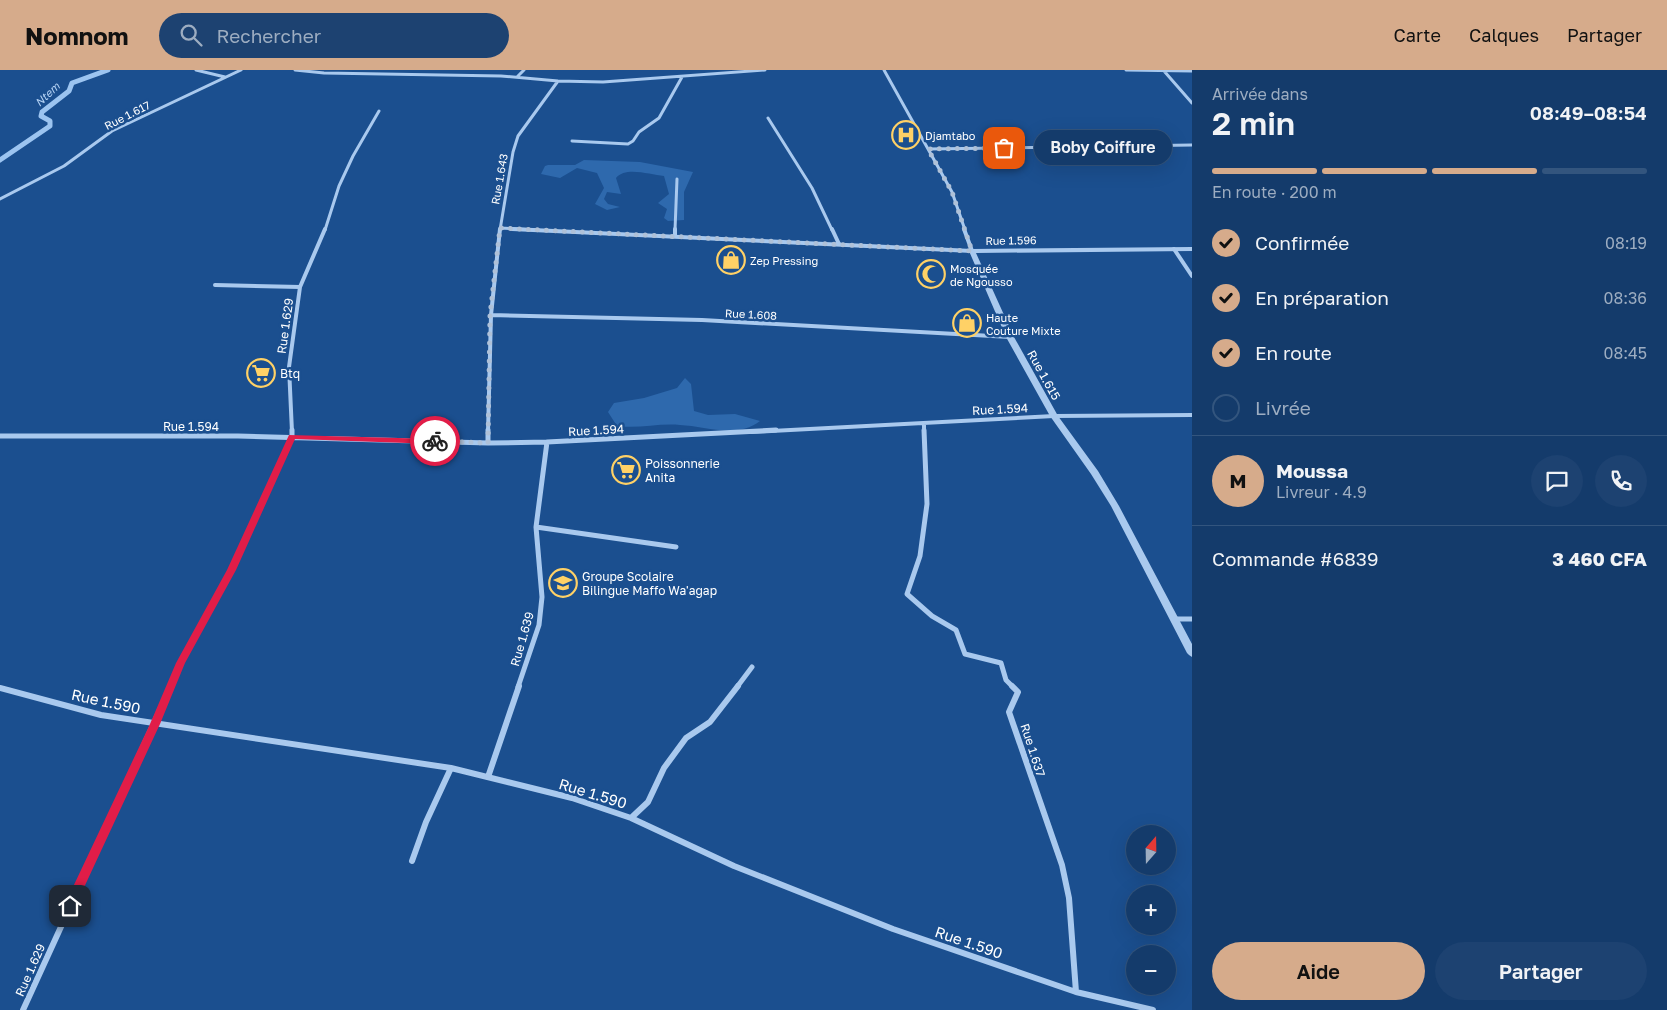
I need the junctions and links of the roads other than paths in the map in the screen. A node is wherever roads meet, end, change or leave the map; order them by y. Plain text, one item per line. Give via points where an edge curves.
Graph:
1 (196, 70) edge
2 (241, 70) edge
3 (295, 70) edge
4 (524, 70) edge
5 (718, 70) edge
6 (765, 70) edge
7 (884, 70) edge
8 (1126, 70) edge
9 (1164, 71) edge
10 (1192, 71) edge
11 (729, 74) junction
12 (225, 77) junction
13 (518, 77) junction
14 (682, 78) junction
15 (558, 81) junction
16 (1192, 103) edge
17 (380, 111) dead end
18 (768, 118) dead end
19 (572, 141) dead end
20 (1192, 145) edge
21 (928, 149) junction
22 (677, 180) dead end
23 (0, 199) edge
24 (500, 228) junction
25 (675, 235) junction
26 (839, 244) junction
27 (1174, 249) junction
28 (1192, 249) edge
29 (972, 251) junction
30 (1192, 276) edge
31 (215, 284) dead end
32 (300, 287) junction
33 (490, 315) junction
34 (1010, 337) junction
35 (1192, 415) edge
36 (1054, 416) junction
37 (924, 424) junction
38 (0, 436) edge
39 (292, 437) junction
40 (547, 442) junction
41 (488, 443) junction
42 (536, 527) junction
43 (676, 547) dead end
44 (1176, 620) junction
45 (1192, 620) edge
46 (1192, 653) edge
47 (752, 667) dead end
48 (0, 688) edge
49 (155, 724) junction
50 (451, 768) junction
51 (488, 777) junction
52 (631, 818) junction
53 (412, 860) dead end
54 (1076, 992) junction
55 (23, 1010) edge
56 (1153, 1010) edge

1 - 12 street
2 - 12 street, Rue 1.617
3 - 13 street
4 - 13 street
5 - 11 street
6 - 11 street
7 - 21 street, Rue 1.615
8 - 9 street
9 - 10 street
9 - 16 street
11 - 14 street
12 - 23 street, Rue 1.617 via 112,131 64,166
13 - 15 street
14 - 15 street
14 - 19 street via 660,118 628,144
15 - 24 street, Rue 1.643 via 518,136
17 - 32 street, Rue 1.629 via 339,186 326,227
18 - 26 street via 812,188
20 - 21 street
21 - 29 street, Rue 1.615 via 952,192
22 - 25 street
24 - 25 street, Rue 1.596
24 - 33 street, Rue 1.643
25 - 26 street, Rue 1.596
26 - 29 street, Rue 1.596
27 - 28 street, Rue 1.596
27 - 29 street, Rue 1.596
27 - 30 street
29 - 34 street, Rue 1.615
31 - 32 street
32 - 39 street, Rue 1.629 via 289,367
33 - 34 street, Rue 1.608 via 702,320
33 - 41 street, Rue 1.643
34 - 36 street, Rue 1.615
35 - 36 street, Rue 1.594
36 - 37 street, Rue 1.594
36 - 44 street, Rue 1.615 via 1115,506
37 - 40 street, Rue 1.594
37 - 54 street, Rue 1.637 via 927,504 920,556 907,594 932,616 956,630 965,654 1001,663 1006,680 1018,692 1009,712 1062,865 1069,898
38 - 39 street, Rue 1.594
39 - 41 street, Rue 1.594
39 - 49 street, Rue 1.629 via 232,570 181,663
40 - 41 street, Rue 1.594
40 - 42 street, Rue 1.639
42 - 43 street
42 - 51 street, Rue 1.639 via 542,597 538,625
44 - 45 street
44 - 46 street, Rue 1.615
47 - 52 street via 710,722 686,738 664,768 648,802
48 - 49 street, Rue 1.590 via 101,715
49 - 50 street, Rue 1.590
49 - 55 street, Rue 1.629
50 - 51 street, Rue 1.590
50 - 53 street
51 - 52 street, Rue 1.590 via 572,798
52 - 54 street, Rue 1.590 via 734,866 893,929
54 - 56 street, Rue 1.590

